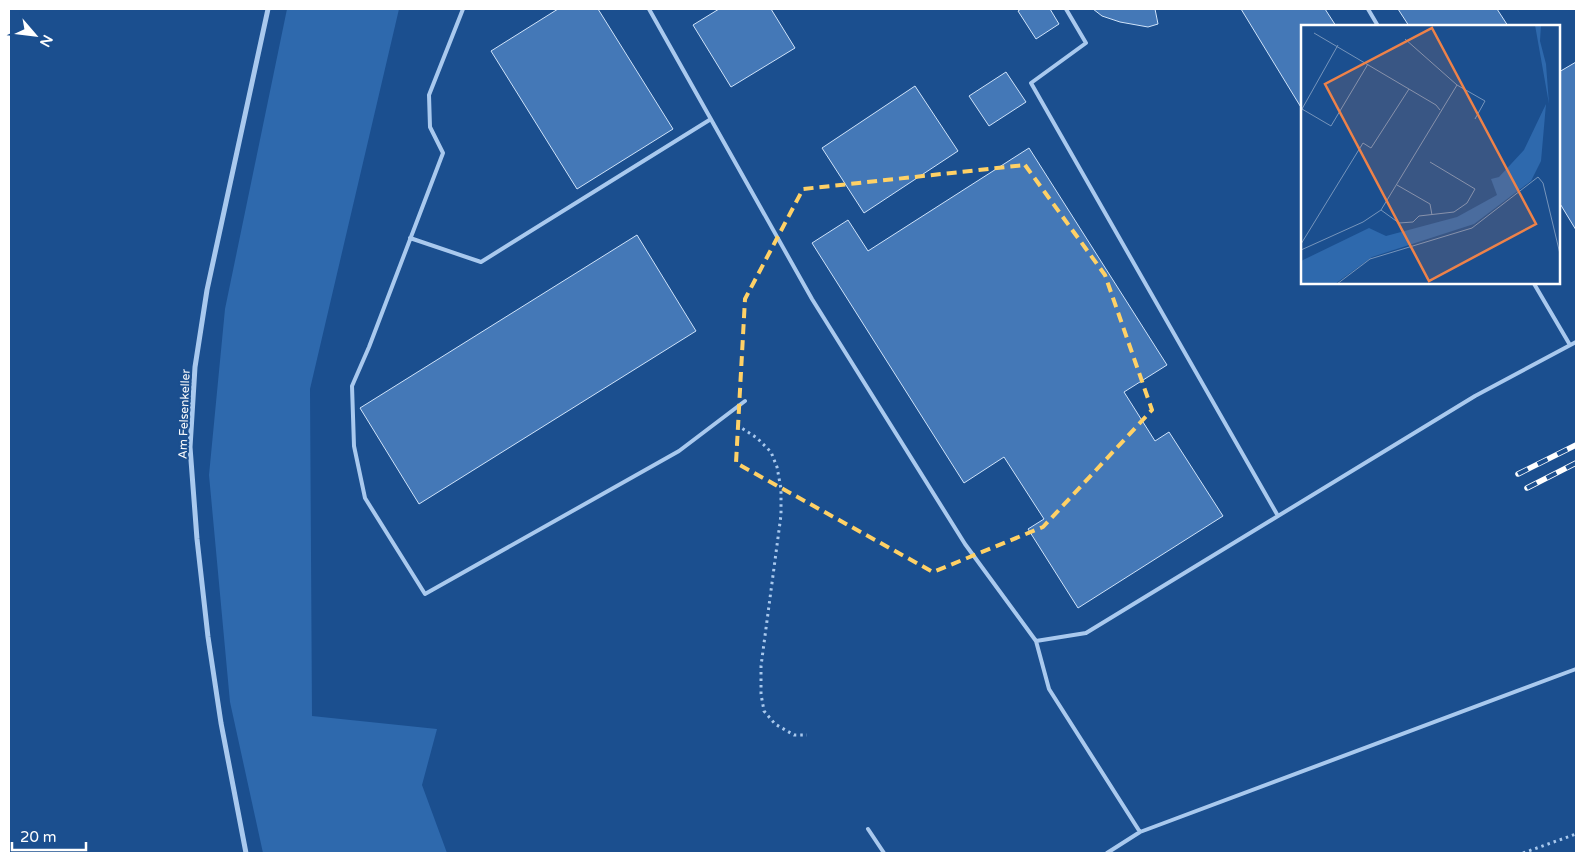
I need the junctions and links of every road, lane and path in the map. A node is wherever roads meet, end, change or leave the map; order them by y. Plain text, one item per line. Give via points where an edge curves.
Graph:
1 (268, 9) edge
2 (463, 9) edge
3 (649, 9) edge
4 (1066, 9) edge
5 (1368, 9) edge
6 (1377, 25) edge
7 (711, 119) junction
8 (410, 238) junction
9 (1534, 284) edge
10 (1576, 342) edge
11 (1570, 345) junction
12 (745, 401) dead end
13 (724, 416) junction
14 (1278, 516) junction
15 (1036, 641) junction
16 (1576, 669) edge
17 (807, 735) dead end
18 (868, 829) dead end
19 (1140, 832) junction
20 (1576, 834) edge
21 (246, 853) edge
22 (884, 853) edge
23 (1107, 853) edge
24 (1523, 853) edge

1 - 21 street, Am Felsenkeller via 207,290 195,367 190,448 208,637
2 - 8 lane via 429,95 430,127 443,153
3 - 7 lane
4 - 14 lane via 1086,43 1031,83
5 - 6 lane
7 - 8 lane via 481,262
7 - 15 lane via 812,299 965,544
8 - 13 lane via 352,386 354,446 365,498 425,594 679,451
9 - 11 lane
10 - 11 lane
11 - 14 lane via 1475,396
12 - 13 lane
13 - 17 path via 757,438 771,452 777,467 782,489 781,515 761,666 761,694 764,712 775,724 794,735
14 - 15 lane via 1086,632
15 - 19 lane via 1049,689
16 - 19 lane
18 - 22 lane
19 - 23 lane
20 - 24 path

